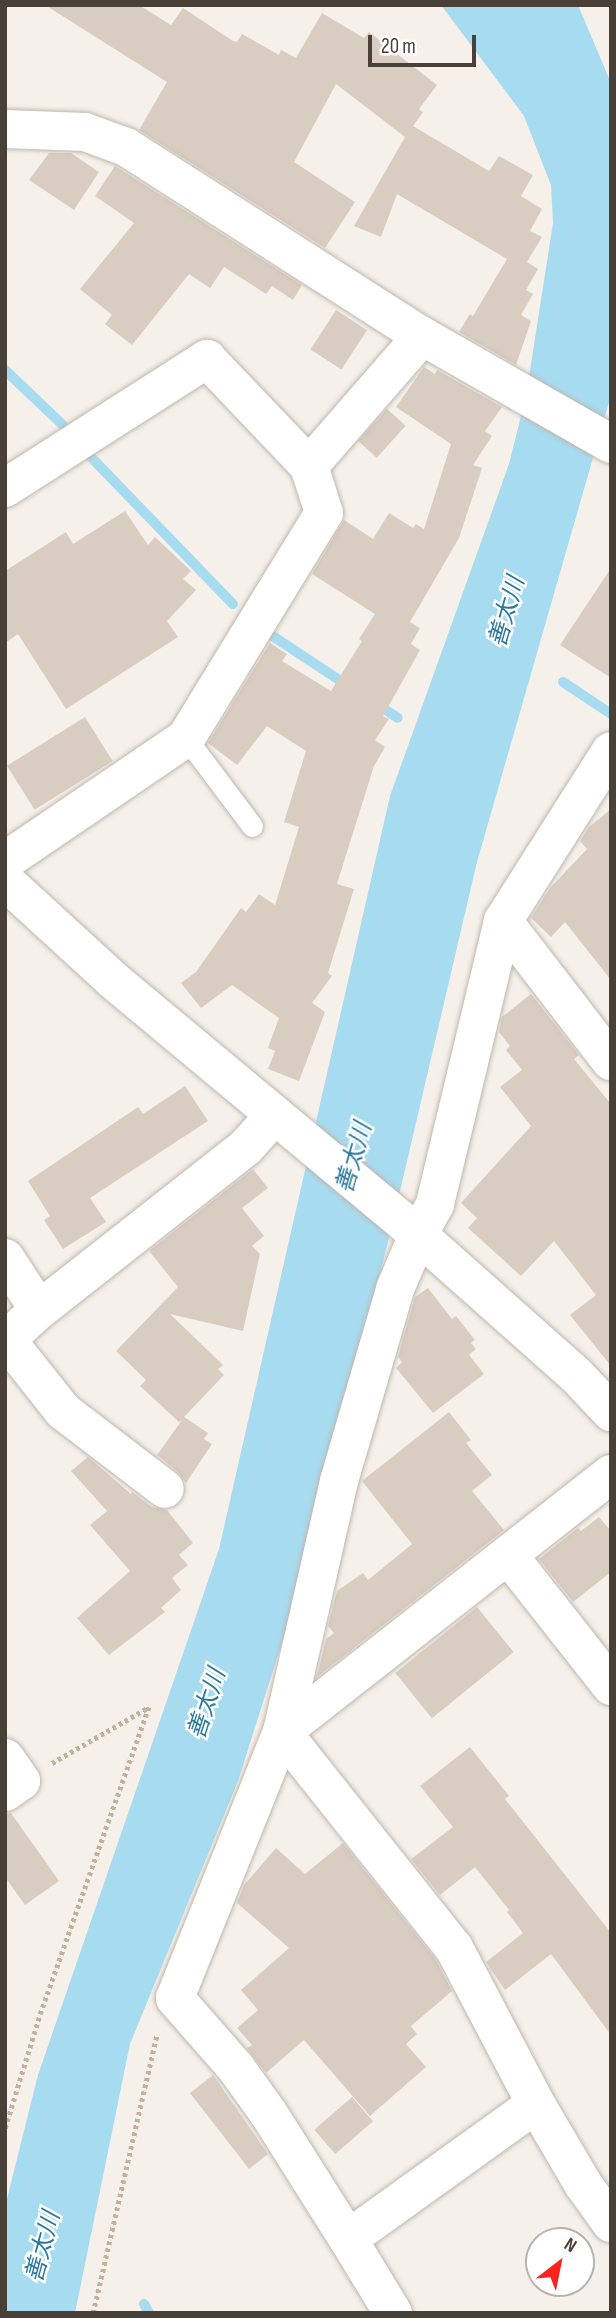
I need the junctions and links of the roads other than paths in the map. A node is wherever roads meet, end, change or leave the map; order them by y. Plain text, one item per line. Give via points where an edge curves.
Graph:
1 (5, 129) edge
2 (422, 336) junction
3 (611, 444) edge
4 (309, 466) junction
5 (5, 488) edge
6 (186, 738) junction
7 (611, 751) edge
8 (252, 826) dead end
9 (5, 862) edge
10 (5, 881) edge
11 (503, 921) junction
12 (611, 1061) edge
13 (289, 1127) junction
14 (412, 1230) junction
15 (5, 1258) edge
16 (39, 1310) junction
17 (5, 1340) edge
18 (611, 1412) edge
19 (611, 1474) edge
20 (165, 1489) dead end
21 (508, 1555) junction
22 (611, 1686) edge
23 (282, 1732) junction
24 (536, 2104) junction
25 (611, 2223) edge
26 (348, 2239) junction
27 (393, 2313) edge

1 - 2 street via 85,132 126,147
2 - 3 street
2 - 4 street
4 - 5 street via 207,359
4 - 6 street via 324,513
6 - 8 lane
6 - 9 street
7 - 11 street
10 - 13 street via 113,980
11 - 12 street
11 - 14 street via 435,1204
13 - 14 street
13 - 16 street via 246,1147
14 - 18 street via 577,1376
14 - 23 street via 340,1481
15 - 16 street
16 - 17 street
17 - 20 street via 63,1411
19 - 21 street
21 - 22 street
21 - 23 street
23 - 24 street via 454,1948
23 - 26 street via 175,1998 270,2114
24 - 25 street
24 - 26 street
26 - 27 street

